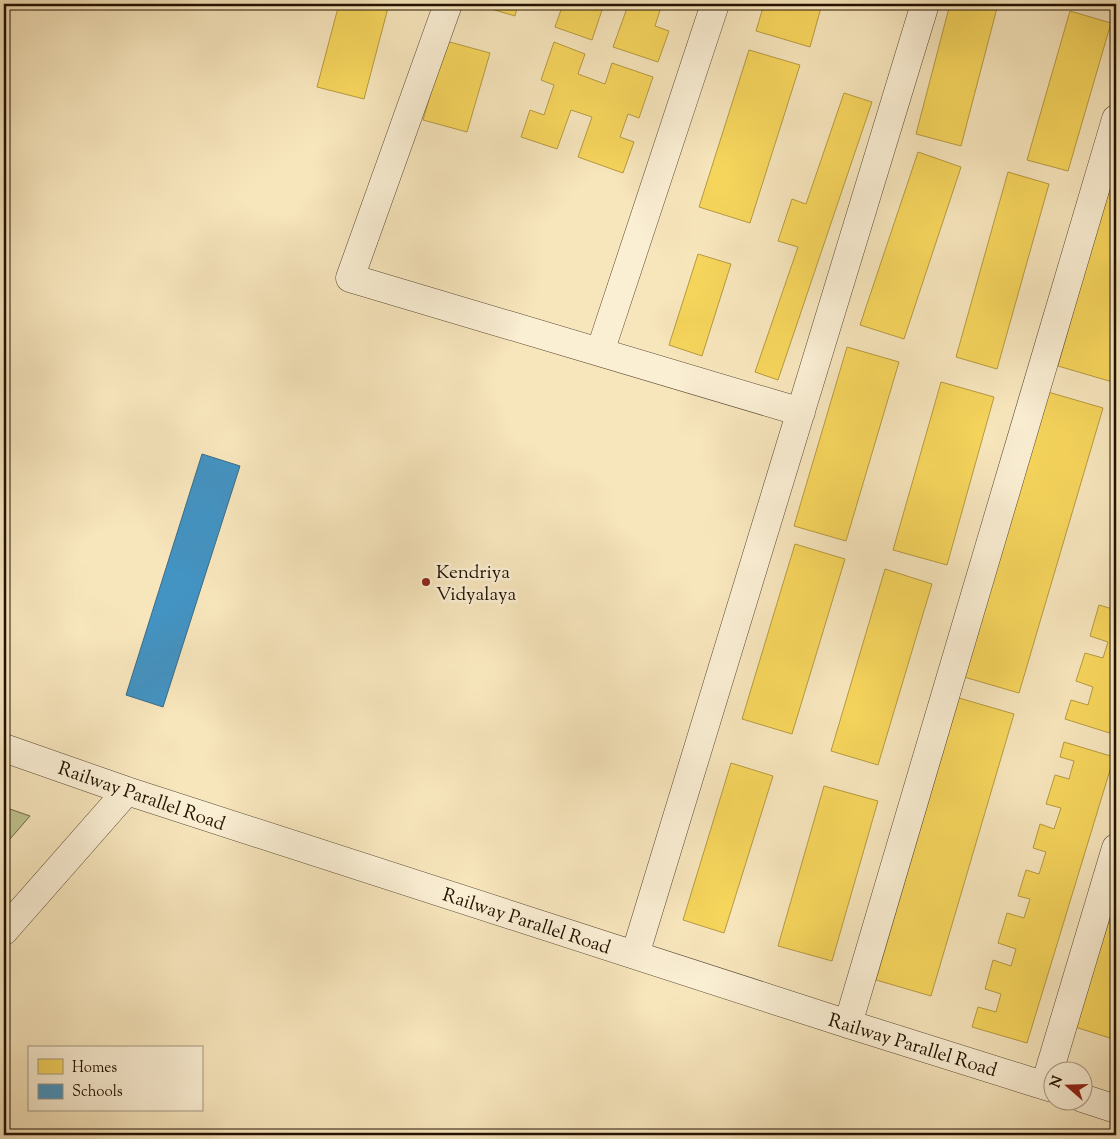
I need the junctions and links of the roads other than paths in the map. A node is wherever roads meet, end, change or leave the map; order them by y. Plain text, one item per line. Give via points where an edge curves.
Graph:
1 (448, 4) edge
2 (715, 4) edge
3 (926, 4) edge
4 (1116, 119) edge
5 (600, 352) junction
6 (801, 412) junction
7 (4, 748) edge
8 (127, 791) junction
9 (1116, 848) edge
10 (4, 931) edge
11 (635, 955) junction
12 (848, 1024) junction
13 (1056, 1062) edge
14 (1042, 1085) edge
15 (1092, 1101) edge
16 (1116, 1109) edge

1 - 5 lane via 350,278
2 - 5 lane
3 - 6 lane
4 - 12 lane
5 - 6 lane
6 - 11 lane
7 - 8 lane, Railway Parallel Road
8 - 10 lane
8 - 11 lane, Railway Parallel Road
9 - 13 lane
11 - 12 lane, Railway Parallel Road
12 - 14 lane, Railway Parallel Road
15 - 16 lane

